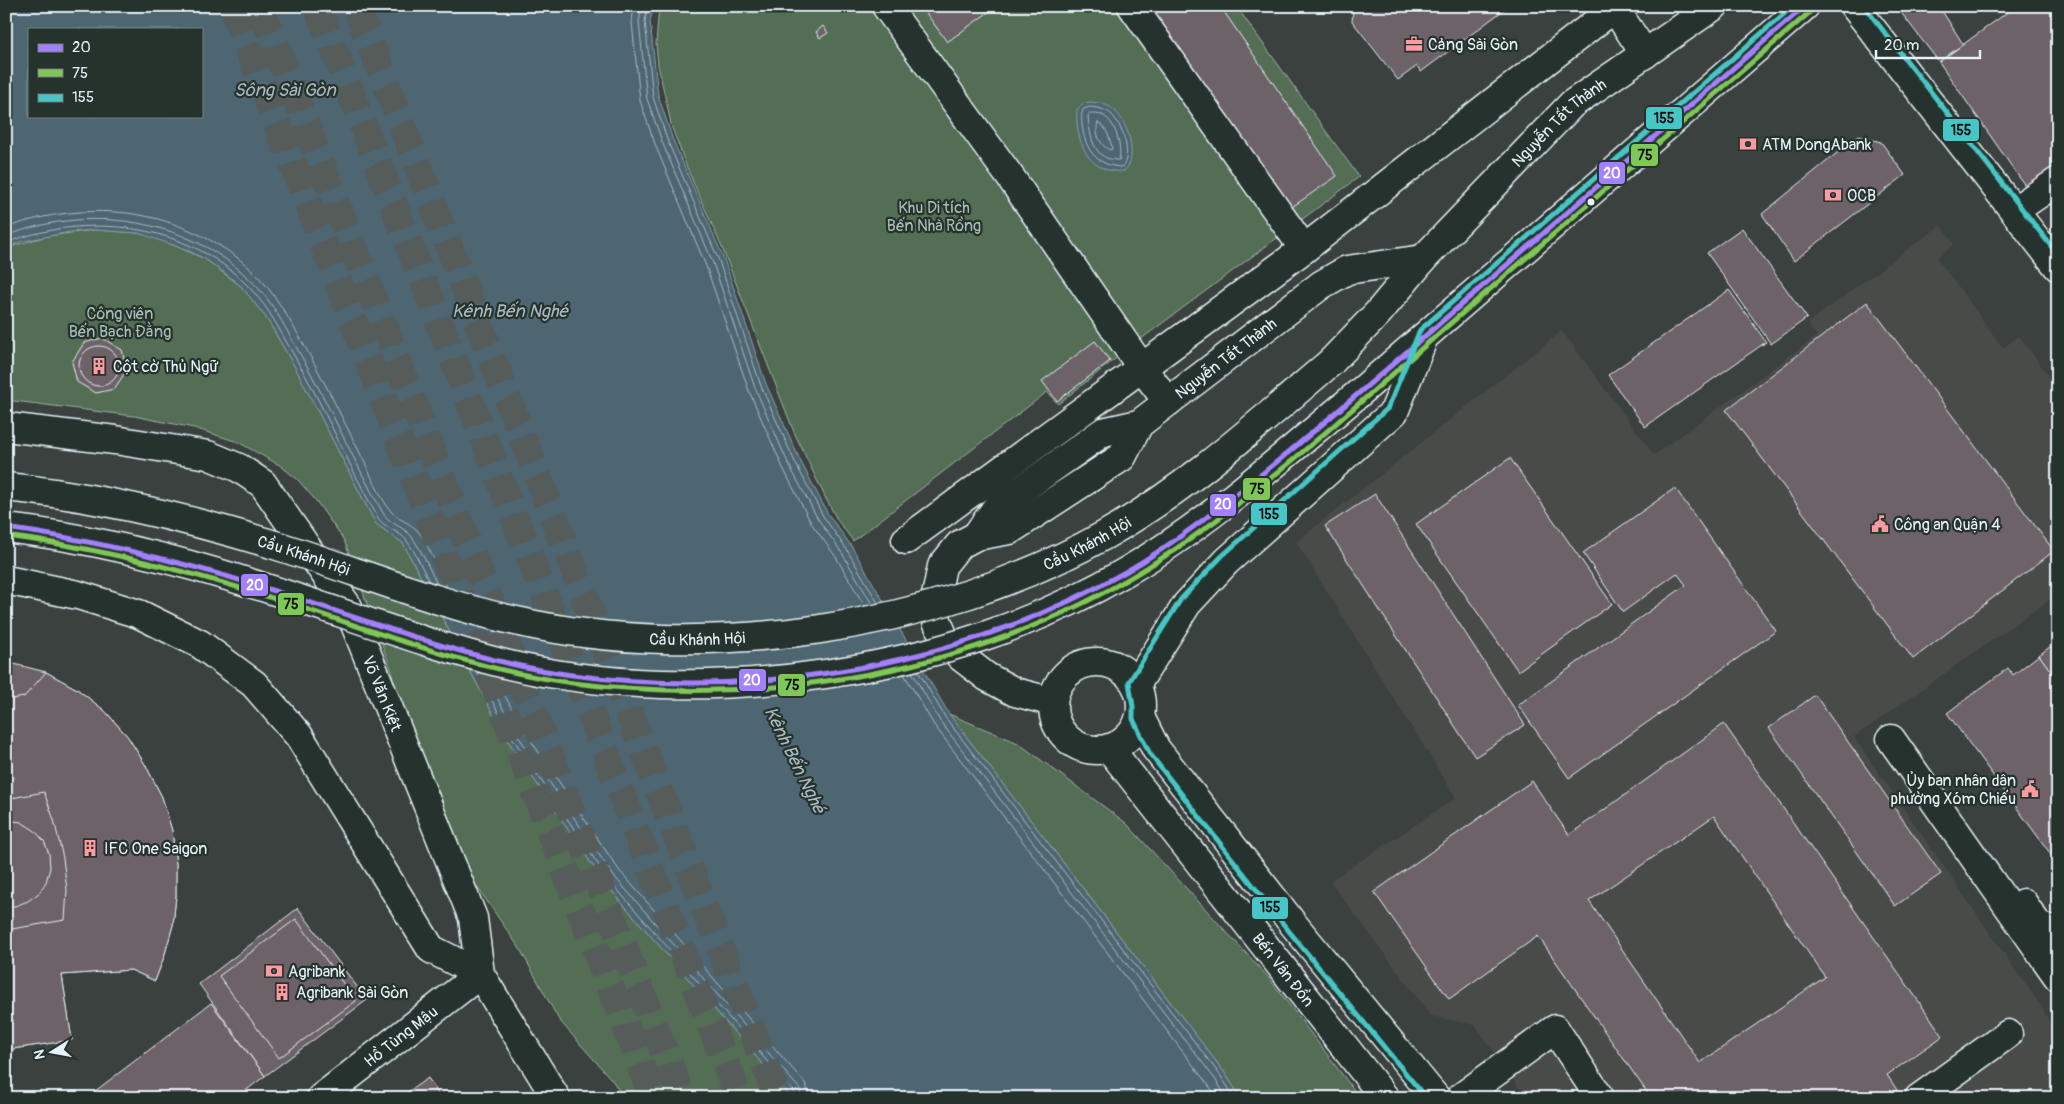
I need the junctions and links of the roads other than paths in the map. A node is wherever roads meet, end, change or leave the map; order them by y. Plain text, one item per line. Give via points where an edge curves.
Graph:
1 (886, 6) edge
2 (1132, 6) edge
3 (1714, 6) edge
4 (1805, 6) edge
5 (1854, 6) edge
6 (1615, 7) edge
7 (1645, 54) junction
8 (2058, 181) edge
9 (2015, 210) junction
10 (1304, 249) junction
11 (1423, 260) junction
12 (2058, 267) edge
13 (1425, 336) junction
14 (1331, 362) joint
15 (1142, 368) junction
16 (1168, 402) junction
17 (6, 427) edge
18 (6, 487) edge
19 (6, 528) edge
20 (906, 540) dead end
21 (6, 580) edge
22 (1136, 685) junction
23 (1053, 702) junction
24 (1140, 717) junction
25 (1109, 748) junction
26 (2058, 930) edge
27 (480, 974) junction
28 (2058, 977) edge
29 (2008, 1034) dead end
30 (321, 1098) edge
31 (556, 1098) edge
32 (1385, 1098) edge
33 (1436, 1098) edge
34 (1460, 1098) edge
35 (1600, 1098) edge
36 (1919, 1098) edge

1 - 15 main road via 1011,178
2 - 10 main road
3 - 7 main road, Nguyễn Tất Thành
4 - 13 main road
5 - 9 main road
6 - 7 main road
6 - 10 main road
7 - 11 main road, Nguyễn Tất Thành via 1572,104
8 - 9 main road
9 - 12 main road
10 - 15 main road
11 - 14 main road, Nguyễn Tất Thành
11 - 16 main road, Nguyễn Tất Thành via 1347,270 1320,285
13 - 19 main road, bridge via 1218,509 1133,568 1083,594 973,640 912,657 801,677 741,682 625,682 508,664 187,565 102,545
13 - 22 main road via 1394,412 1227,561 1187,604
14 - 18 main road, Cầu Khánh Hội, bridge via 1202,470 1149,508 1061,558 956,598 896,614 848,625 741,638 618,636 515,621 198,524 108,502
15 - 16 main road
15 - 20 main road
16 - 23 main road, Nguyễn Tất Thành via 1139,424 1103,432 997,507 976,536 959,545 942,566 935,601 937,620 945,640 987,677 1015,692
17 - 27 main road, Võ Văn Kiệt via 208,455 239,468 263,484 348,607 473,918
21 - 27 main road via 78,595 139,614 200,644 254,684 299,736 431,949
22 - 23 main road via 1121,669 1104,662 1091,662 1072,669 1059,683
22 - 24 main road
23 - 25 main road via 1055,718 1068,738 1083,747
24 - 25 main road via 1134,731
24 - 33 main road via 1156,748 1180,779
25 - 32 main road, Bến Vân Đồn
26 - 28 main road via 2040,928 1901,737
27 - 30 main road, Hồ Tùng Mậu
27 - 31 main road, Võ Văn Kiệt
29 - 36 main road
34 - 35 main road via 1555,1029

